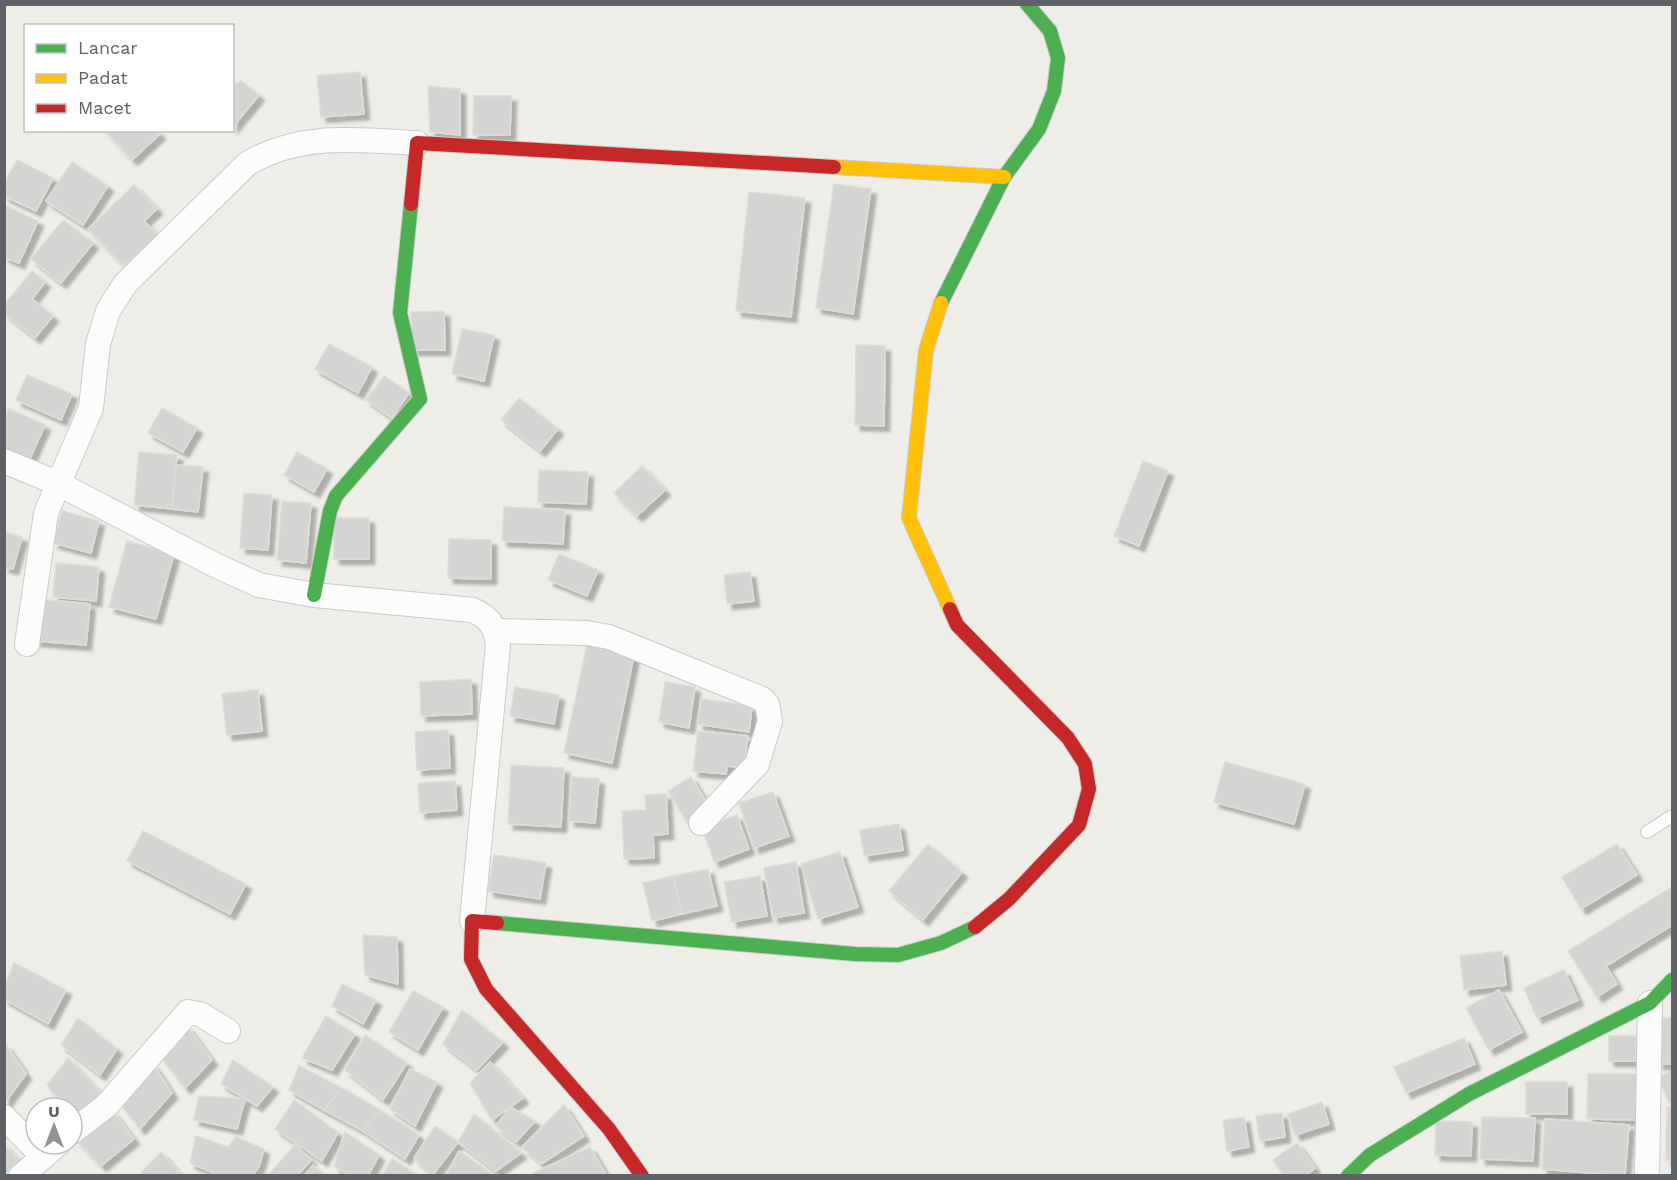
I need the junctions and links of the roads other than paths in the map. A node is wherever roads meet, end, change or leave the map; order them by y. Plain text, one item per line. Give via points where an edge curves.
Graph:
1 (1027, 4) edge
2 (417, 143) junction
3 (1004, 177) junction
4 (4, 461) edge
5 (57, 483) junction
6 (314, 595) junction
7 (496, 631) junction
8 (27, 644) dead end
9 (1672, 816) edge
10 (701, 823) dead end
11 (1647, 832) dead end
12 (472, 921) junction
13 (1672, 980) edge
14 (1650, 1003) junction
15 (228, 1031) dead end
16 (4, 1117) edge
17 (84, 1123) edge
18 (24, 1131) edge
19 (43, 1156) edge
20 (21, 1176) edge
21 (642, 1176) edge
22 (1348, 1176) edge
23 (1647, 1176) edge

1 - 3 street via 1050,31 1058,58 1054,91 1039,129
2 - 3 street
2 - 5 street via 341,138 303,142 268,151 247,164 124,284 108,311 99,344 91,408
2 - 6 street via 400,313 420,399 336,496
3 - 12 street via 940,305 926,350 909,518 957,625 1068,738 1085,764 1089,789 1079,825 1009,899 972,928 941,943 898,955
4 - 5 street
5 - 6 street via 259,585
5 - 8 street via 42,534
6 - 7 street via 473,610 487,617
7 - 10 street via 609,637 762,699 770,721 757,764
7 - 12 street via 498,645
9 - 11 lane
12 - 21 street via 471,959 486,988 609,1129
13 - 14 street
14 - 22 street via 1469,1094 1370,1155
14 - 23 street
15 - 17 street via 200,1014 188,1012 106,1106
16 - 18 street
19 - 20 street

